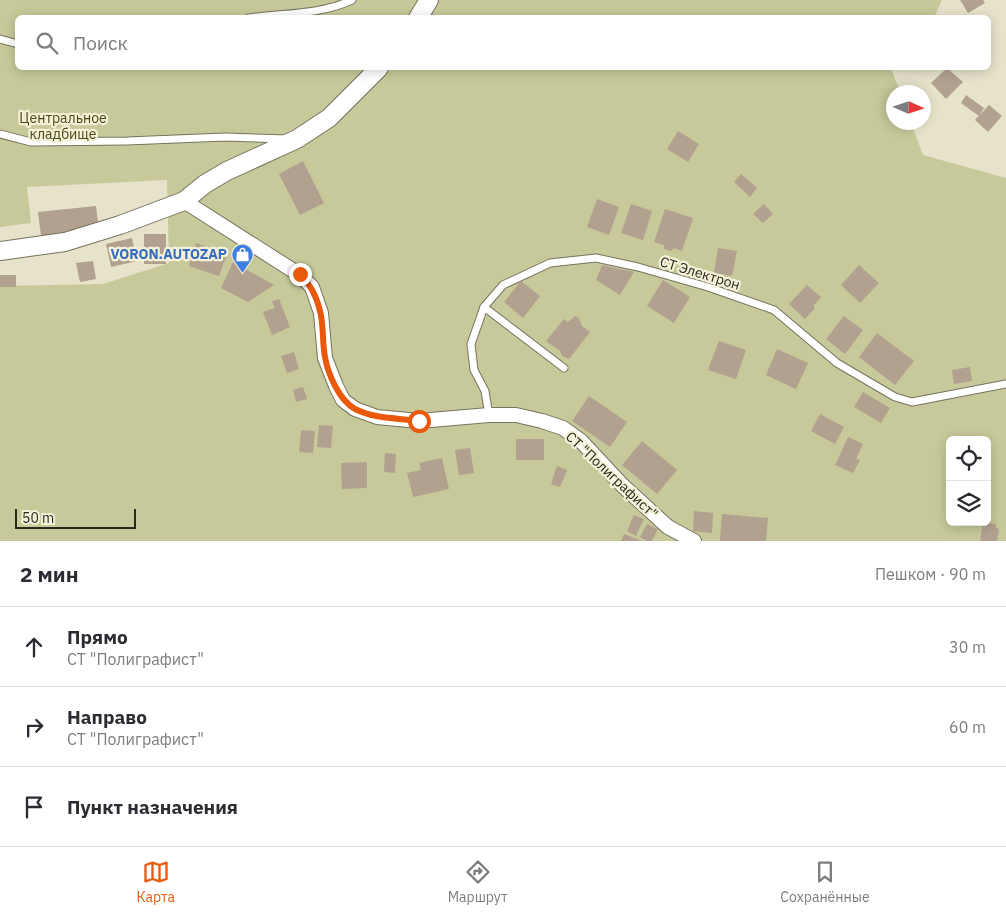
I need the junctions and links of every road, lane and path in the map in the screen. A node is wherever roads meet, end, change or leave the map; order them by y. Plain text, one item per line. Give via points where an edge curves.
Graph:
1 (352, 0) edge
2 (429, 0) edge
3 (278, 15) edge
4 (420, 15) edge
5 (0, 39) edge
6 (15, 43) edge
7 (377, 70) edge
8 (0, 134) edge
9 (297, 139) junction
10 (184, 201) junction
11 (0, 251) edge
12 (484, 306) junction
13 (564, 368) dead end
14 (1006, 384) edge
15 (489, 415) junction
16 (694, 541) edge

1 - 3 lane via 317,11
2 - 4 street
5 - 6 lane
7 - 9 street via 330,118
8 - 9 lane via 31,142 225,137
9 - 10 street via 227,171
10 - 11 street via 120,226 65,242
10 - 15 street, СТ "Полиграфист" via 300,274 312,287 321,313 325,358 343,400 377,417 419,421
12 - 13 lane
12 - 14 lane, СТ Электрон via 503,285 550,263 596,258 708,287 774,310 837,363 895,397 912,402
12 - 15 lane, СТ Электрон via 472,344 474,370 485,391
15 - 16 street, СТ "Полиграфист" via 516,415 563,428 581,441 629,492 668,527

